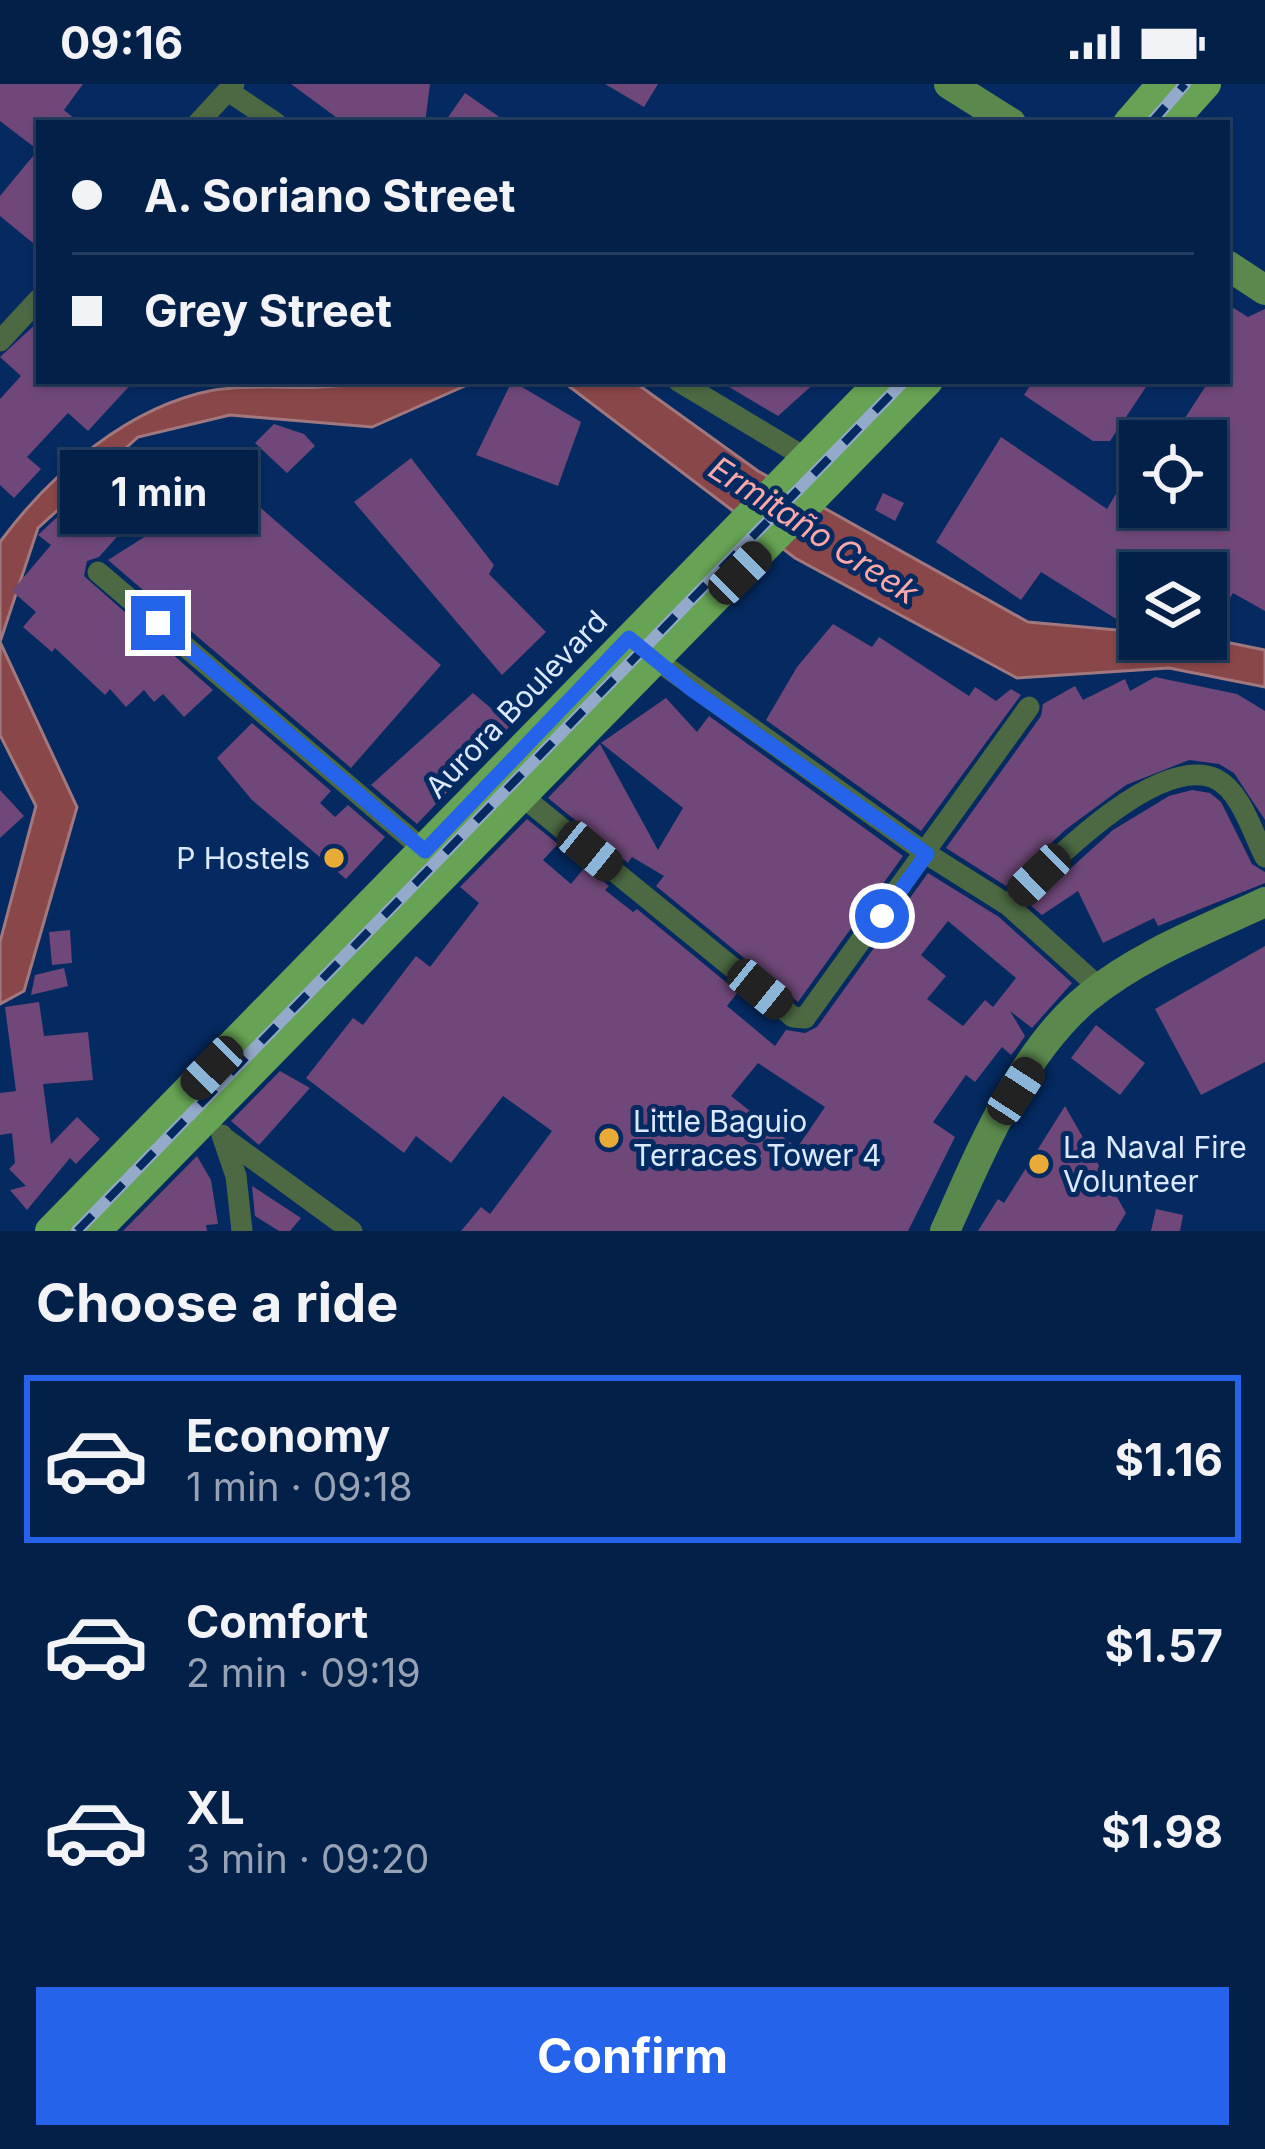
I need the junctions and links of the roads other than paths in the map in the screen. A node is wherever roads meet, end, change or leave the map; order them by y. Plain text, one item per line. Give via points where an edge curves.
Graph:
1 (949, 84) edge
2 (1162, 84) edge
3 (1206, 84) edge
4 (231, 87) edge
5 (202, 120) edge
6 (272, 120) edge
7 (1006, 120) edge
8 (1131, 120) edge
9 (1174, 120) edge
10 (1230, 267) edge
11 (1265, 290) edge
12 (36, 301) edge
13 (0, 341) edge
14 (682, 384) edge
15 (878, 384) edge
16 (925, 384) edge
17 (797, 467) junction
18 (98, 572) dead end
19 (629, 638) junction
20 (653, 660) junction
21 (1029, 707) dead end
22 (522, 796) junction
23 (425, 851) junction
24 (927, 854) junction
25 (1265, 857) edge
26 (1265, 902) edge
27 (1008, 905) junction
28 (330, 947) junction
29 (354, 968) junction
30 (1101, 989) junction
31 (182, 1098) junction
32 (214, 1128) junction
33 (236, 1176) junction
34 (283, 1176) junction
35 (50, 1231) edge
36 (96, 1231) edge
37 (242, 1231) edge
38 (352, 1231) edge
39 (945, 1231) edge

1 - 7 main road
2 - 8 main road
3 - 9 main road
4 - 5 street
4 - 6 street
10 - 11 main road
12 - 13 street
14 - 17 street
15 - 17 main road, Aurora Boulevard
16 - 20 main road
17 - 19 main road, Aurora Boulevard
18 - 23 street
19 - 20 street
19 - 23 main road, Aurora Boulevard
20 - 22 main road
20 - 24 street
21 - 24 street
22 - 24 street via 793,1017 805,1018
22 - 29 main road
23 - 28 main road, Aurora Boulevard
24 - 27 street
25 - 27 street via 1232,792 1194,774 1101,815
26 - 30 main road via 1156,953
27 - 30 street
28 - 29 main road
28 - 31 main road, Aurora Boulevard
29 - 32 main road
30 - 39 main road via 1051,1038 1011,1099
31 - 32 street
31 - 35 main road, Aurora Boulevard
32 - 33 street
32 - 34 street
32 - 36 main road
33 - 34 street
33 - 37 street
34 - 38 street

